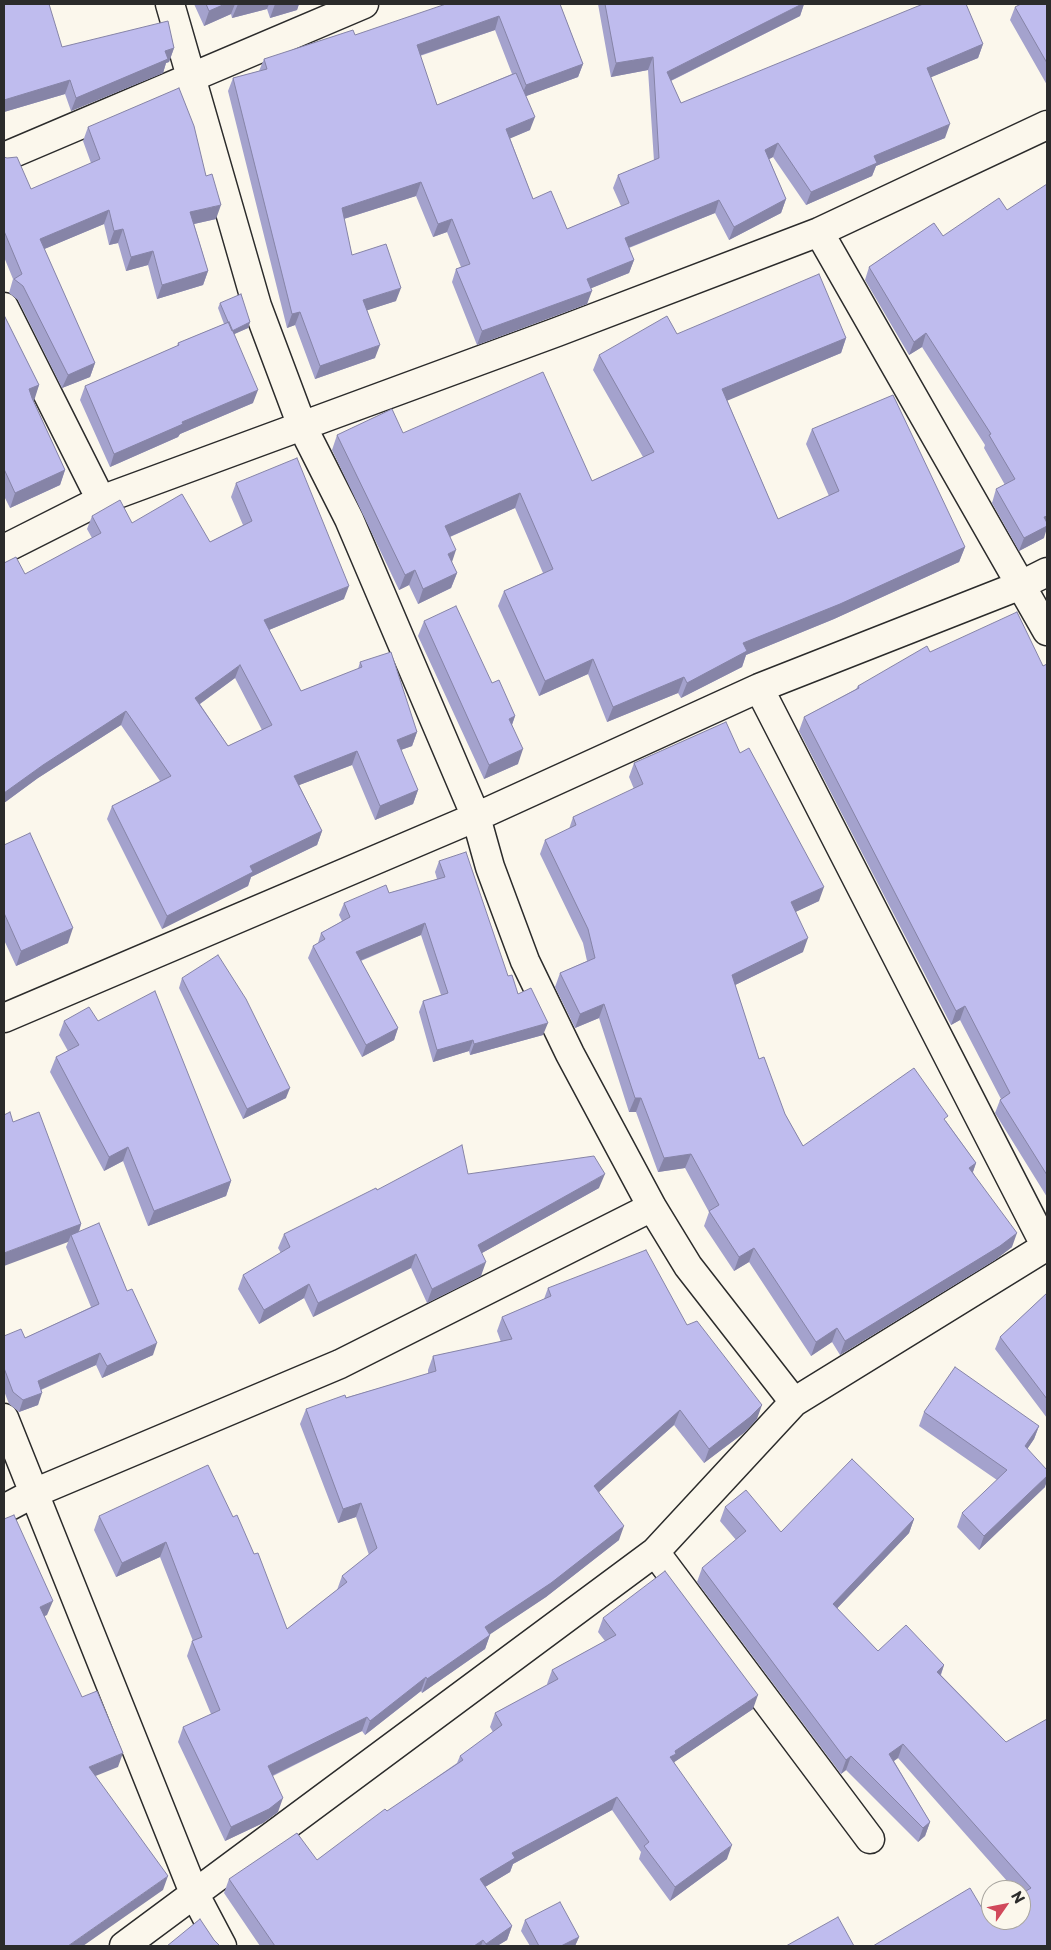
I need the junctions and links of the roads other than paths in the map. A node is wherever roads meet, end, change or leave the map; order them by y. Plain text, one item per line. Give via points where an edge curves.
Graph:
1 (170, 4) edge
2 (364, 4) edge
3 (191, 76) junction
4 (1047, 125) edge
5 (4, 157) edge
6 (818, 232) junction
7 (4, 306) edge
8 (302, 426) junction
9 (101, 500) junction
10 (4, 549) edge
11 (1047, 572) edge
12 (1021, 585) junction
13 (1047, 631) edge
14 (759, 688) junction
15 (476, 817) junction
16 (4, 1018) edge
17 (652, 1207) junction
18 (1047, 1248) edge
19 (794, 1402) junction
20 (4, 1418) edge
21 (34, 1492) junction
22 (4, 1509) edge
23 (655, 1552) junction
24 (870, 1839) dead end
25 (194, 1894) junction
26 (124, 1946) edge
27 (222, 1946) edge

1 - 3 street
2 - 3 street
3 - 5 street
3 - 8 street via 257,306
4 - 6 street
6 - 8 street
6 - 12 street
7 - 9 street
8 - 9 street
8 - 15 street via 349,519
9 - 10 street
11 - 12 street
12 - 13 street
12 - 14 street
14 - 15 street
14 - 18 street
15 - 16 street
15 - 17 street via 490,867 525,961 570,1054
17 - 19 street via 688,1266
17 - 21 street via 340,1364
18 - 19 street
19 - 23 street
20 - 21 street
21 - 22 street
21 - 25 street
23 - 24 street
23 - 25 street
25 - 26 street
25 - 27 street

